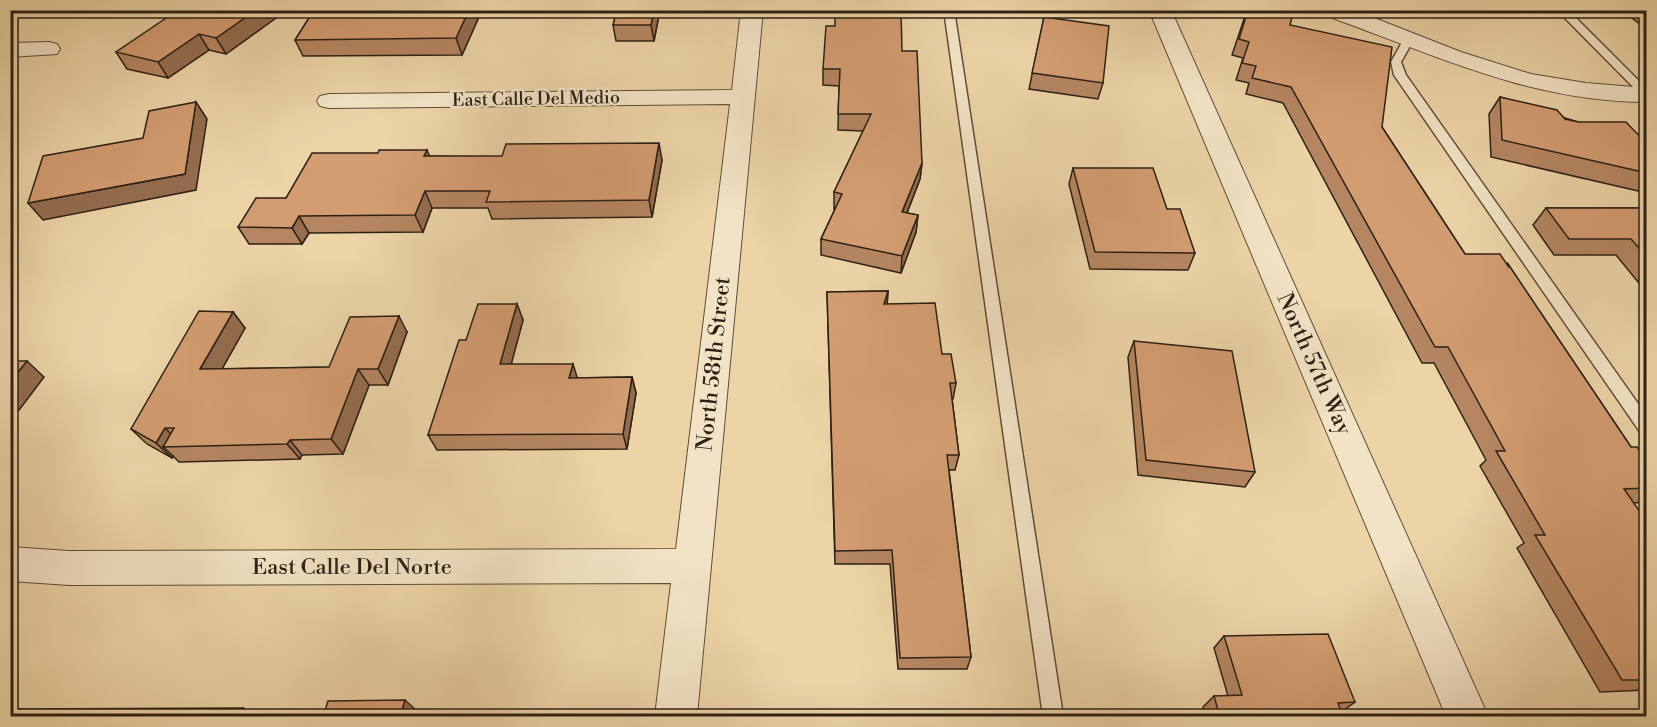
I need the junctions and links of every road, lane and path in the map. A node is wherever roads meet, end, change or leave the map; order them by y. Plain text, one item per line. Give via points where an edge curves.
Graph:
1 (752, 10) edge
2 (949, 10) edge
3 (1160, 10) edge
4 (1332, 10) edge
5 (1562, 10) edge
6 (1409, 39) junction
7 (10, 50) edge
8 (49, 50) dead end
9 (1639, 94) edge
10 (743, 97) junction
11 (329, 100) dead end
12 (1647, 119) edge
13 (1647, 427) edge
14 (10, 564) edge
15 (693, 566) junction
16 (676, 717) edge
17 (1053, 717) edge
18 (1467, 717) edge

1 - 10 street, North 58th Street
2 - 17 lane
3 - 18 street, North 57th Way
4 - 6 street
5 - 9 lane
6 - 9 street via 1528,80
6 - 13 lane via 1396,62 1400,75
7 - 8 street
9 - 12 street
10 - 11 street, East Calle Del Medio
10 - 15 street, North 58th Street
14 - 15 street, East Calle Del Norte via 69,568
15 - 16 street, North 58th Street

